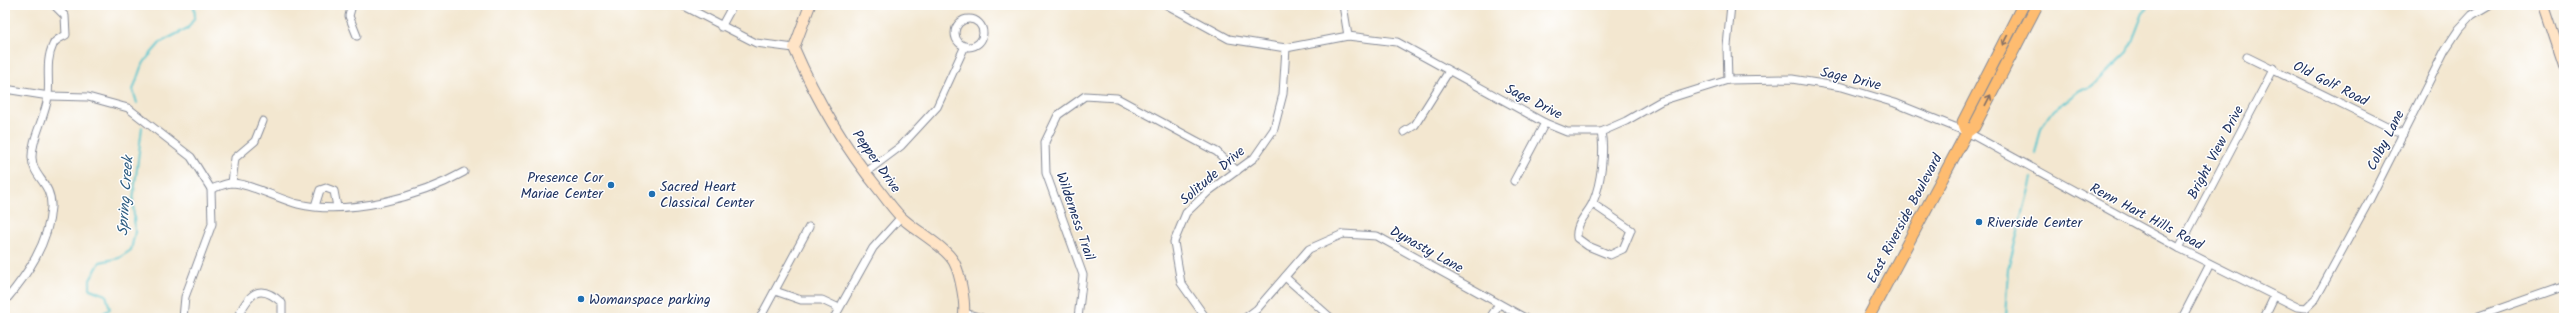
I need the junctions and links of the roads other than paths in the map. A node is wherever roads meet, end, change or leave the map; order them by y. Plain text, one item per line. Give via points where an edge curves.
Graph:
1 (54, 5) edge
2 (352, 5) edge
3 (682, 5) edge
4 (733, 5) edge
5 (810, 5) edge
6 (1167, 5) edge
7 (1343, 5) edge
8 (1731, 5) edge
9 (2023, 5) edge
10 (2037, 5) edge
11 (2489, 5) edge
12 (2544, 5) edge
13 (721, 27) junction
14 (357, 36) dead end
15 (1348, 36) junction
16 (966, 46) junction
17 (794, 48) junction
18 (1286, 48) junction
19 (2247, 56) dead end
20 (2564, 65) edge
21 (2274, 68) junction
22 (1449, 71) junction
23 (1728, 80) junction
24 (5, 89) edge
25 (48, 96) junction
26 (263, 121) dead end
27 (1545, 123) junction
28 (1404, 132) dead end
29 (1601, 132) junction
30 (1967, 132) junction
31 (2402, 134) junction
32 (1237, 171) junction
33 (464, 172) dead end
34 (865, 173) junction
35 (1514, 181) dead end
36 (232, 183) junction
37 (210, 189) junction
38 (1593, 204) junction
39 (315, 206) junction
40 (336, 207) junction
41 (901, 217) junction
42 (809, 227) dead end
43 (2179, 248) junction
44 (2210, 264) junction
45 (1285, 276) junction
46 (2564, 286) edge
47 (775, 291) junction
48 (2274, 297) junction
49 (2316, 298) joint
50 (5, 301) edge
51 (1499, 304) junction
52 (839, 308) junction
53 (964, 315) edge
54 (183, 318) edge
55 (237, 318) edge
56 (282, 318) edge
57 (760, 318) edge
58 (834, 318) edge
59 (982, 318) edge
60 (1078, 318) edge
61 (1206, 318) edge
62 (1245, 318) edge
63 (1331, 318) edge
64 (1490, 318) edge
65 (1525, 318) edge
66 (1868, 318) edge
67 (2182, 318) edge
68 (2264, 318) edge
69 (2472, 318) edge

1 - 25 street via 66,16 66,35 55,40 50,53
2 - 14 street via 349,16
3 - 13 street
4 - 13 street
5 - 17 street
6 - 18 street, Sage Drive via 1229,39
7 - 15 street
8 - 23 street via 1727,46
9 -> 30 main road, East Riverside Boulevard via 1963,122
30 -> 10 main road, East Riverside Boulevard via 1974,127
11 - 31 street, Colby Lane via 2472,14 2458,28
12 - 20 street
13 - 17 street via 756,43
15 - 18 street, Sage Drive
15 - 22 street, Sage Drive via 1397,42
16 - 16 street via 974,46 982,36 979,23 971,19 958,23 954,32 957,41
16 - 34 street via 937,107 901,146
17 - 34 street, Pepper Drive via 812,89
18 - 32 street, Solitude Drive via 1283,94 1274,129 1254,158
19 - 21 street, Old Golf Road
21 - 31 street, Old Golf Road
21 - 43 street, Bright View Drive
22 - 27 street, Sage Drive
22 - 28 street via 1415,125
23 - 29 street, Sage Drive via 1661,101
23 - 30 street, Sage Drive via 1792,79 1842,87 1895,103
24 - 25 street
25 - 37 street via 88,97 128,108 191,156
25 - 50 street via 32,158 37,175 49,189 51,208 40,249 24,278
26 - 36 street via 255,141 235,158
27 - 29 street, Sage Drive via 1567,132
27 - 35 street
29 - 38 street via 1604,147
30 - 43 street, Renn Hart Hills Road
30 - 66 main road, East Riverside Boulevard
31 - 49 street, Colby Lane
32 - 60 street, Wilderness Trail via 1217,152 1117,98 1085,96 1058,115 1044,142 1046,173 1082,274
32 - 61 street, Solitude Drive via 1209,191 1186,213 1174,242 1181,283
33 - 40 street via 419,193 361,205
34 - 41 street, Pepper Drive
36 - 37 street
36 - 39 street via 298,204
37 - 54 street via 212,224 185,297
38 - 38 street via 1580,222 1576,232 1577,238 1588,246 1610,255 1623,249 1631,230
39 - 40 street
39 - 40 street via 320,190 326,188 334,191
41 - 52 street via 873,248
41 - 53 street, Pepper Drive via 954,261 962,291
42 - 47 street
43 - 44 street, Renn Hart Hills Road
44 - 48 street, Renn Hart Hills Road
44 - 67 street
45 - 51 street, Dynasty Lane via 1309,249 1343,234 1377,236
45 - 62 street, Dynasty Lane via 1258,309
45 - 63 street
46 - 69 street
47 - 52 street via 801,300 822,300
47 - 57 street
48 - 49 street, Renn Hart Hills Road via 2306,308
48 - 68 street
51 - 64 street
51 - 65 street, Dynasty Lane
52 - 58 street
53 - 59 street
55 - 56 street via 250,296 257,292 265,292 282,303

